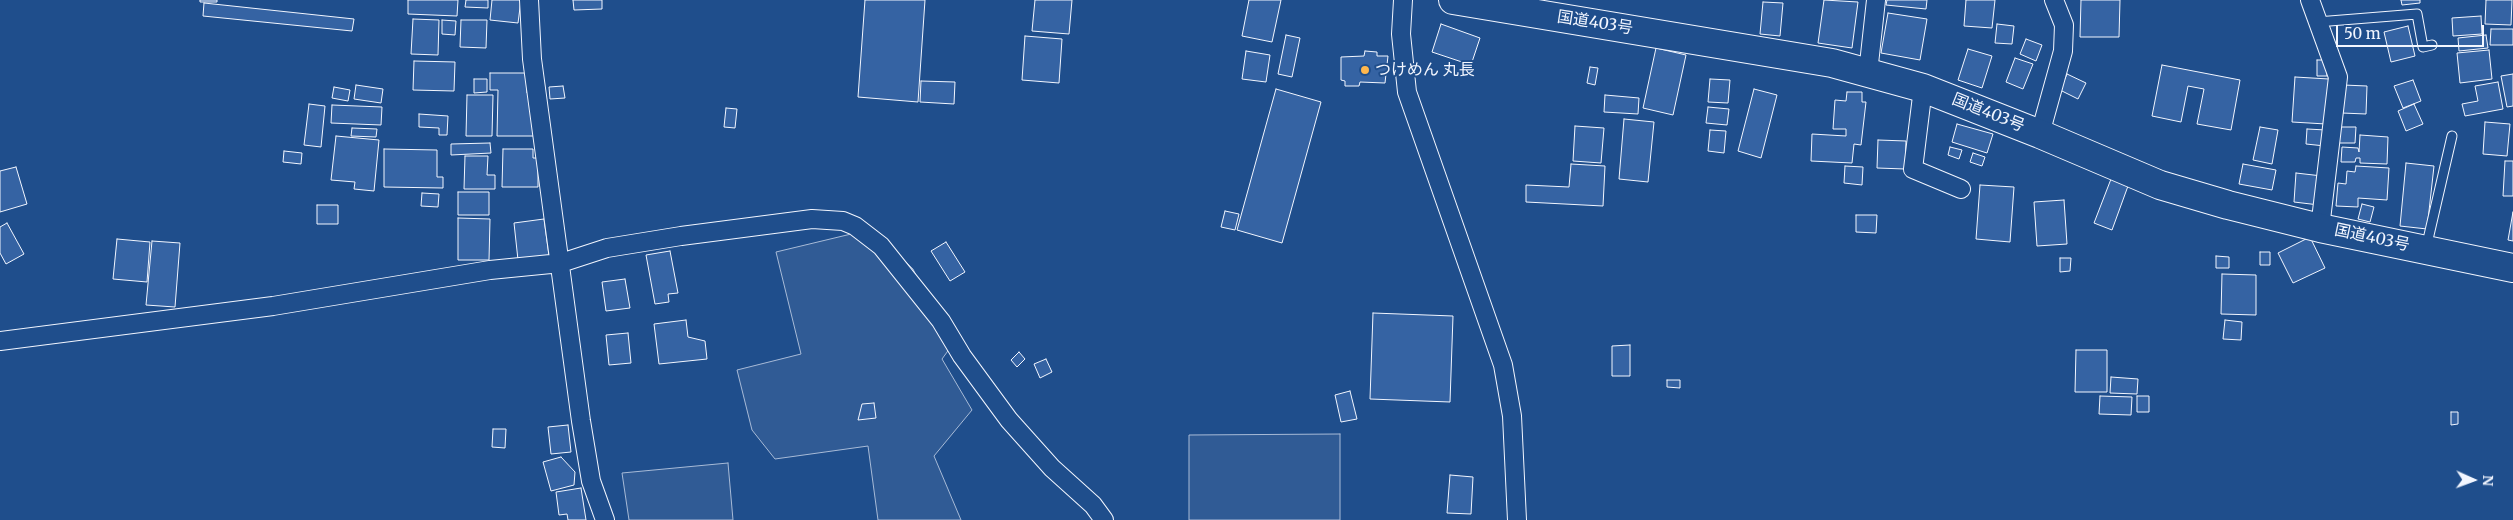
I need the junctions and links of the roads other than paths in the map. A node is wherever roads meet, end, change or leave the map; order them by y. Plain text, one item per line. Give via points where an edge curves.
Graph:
1 (529, 0) edge
2 (1403, 0) edge
3 (1453, 0) edge
4 (1876, 0) edge
5 (2054, 0) edge
6 (2310, 0) edge
7 (2317, 22) junction
8 (2432, 45) dead end
9 (1868, 73) junction
10 (1923, 88) junction
11 (2040, 134) junction
12 (2452, 136) dead end
13 (1961, 189) dead end
14 (2320, 228) junction
15 (2426, 250) junction
16 (560, 263) junction
17 (2513, 268) edge
18 (0, 341) edge
19 (605, 520) edge
20 (1104, 520) edge
21 (1517, 520) edge

1 - 16 street via 532,59
2 - 21 street via 1401,34 1407,92 1504,365 1512,416
3 - 9 highway, 国道403号 via 1832,63
4 - 9 street
5 - 11 street via 2064,25 2063,51
6 - 7 street
7 - 8 lane via 2417,14 2423,47
7 - 14 street via 2338,77
9 - 10 highway, 国道403号
10 - 11 highway, 国道403号
10 - 13 street via 1912,169
11 - 14 highway, 国道403号 via 2160,186
12 - 15 lane
14 - 15 highway, 国道403号
15 - 17 highway, 国道403号
16 - 18 street via 490,270 273,306
16 - 19 street via 590,472
16 - 20 street via 607,248 812,219 843,221 856,226 881,246 941,321 962,356 1009,420

